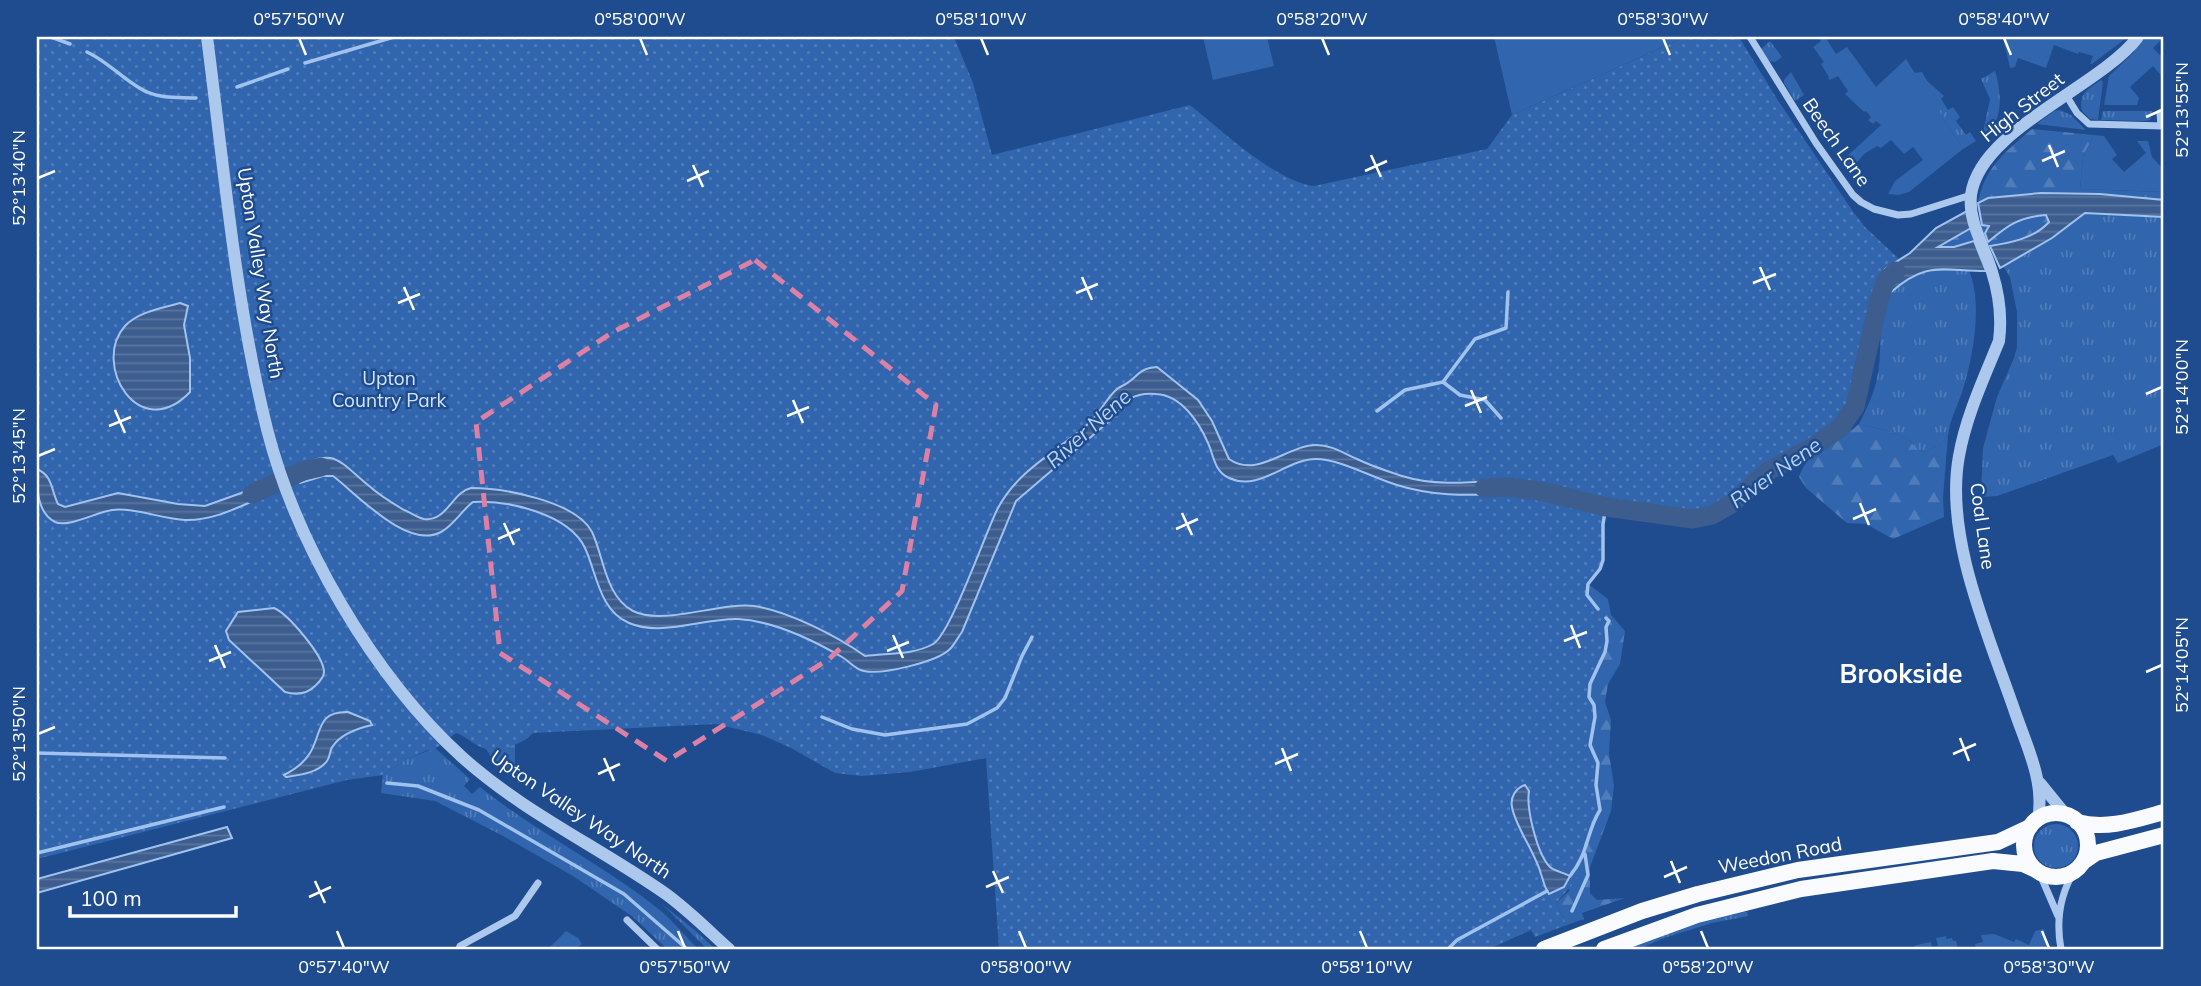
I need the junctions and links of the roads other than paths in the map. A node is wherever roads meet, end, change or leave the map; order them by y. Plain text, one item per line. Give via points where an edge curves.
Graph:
1 (207, 37) edge
2 (1750, 37) edge
3 (2138, 37) edge
4 (2066, 95) junction
5 (2160, 113) dead end
6 (2163, 126) edge
7 (1971, 201) junction
8 (2039, 783) junction
9 (2164, 812) edge
10 (2072, 819) junction
11 (2034, 823) junction
12 (2164, 835) edge
13 (2079, 866) junction
14 (2038, 871) junction
15 (538, 883) dead end
16 (2058, 916) junction
17 (627, 920) dead end
18 (459, 949) edge
19 (657, 949) edge
20 (729, 949) edge
21 (1544, 949) edge
22 (1604, 949) edge
23 (2061, 949) edge

1 - 20 street, Upton Valley Way North via 242,306 259,389 288,495 324,572 394,681 464,759 669,897
2 - 7 street, Beech Lane via 1816,143 1861,202 1898,215
3 - 4 street, High Street via 2105,69
4 - 6 street via 2089,124
4 - 7 street, High Street via 1994,151 1978,174
5 - 6 street
7 - 8 street, Coal Lane via 2001,320 1999,341 1965,428 1955,489 1974,596
8 - 10 street, Coal Lane
8 - 11 street, Coal Lane
9 - 10 highway via 2115,825
10 - 11 highway via 2051,814
10 - 13 highway via 2087,841 2087,854
11 - 14 highway via 2025,840 2025,852
11 - 21 highway, Weedon Road via 1998,842 1798,870 1710,891 1642,911
12 - 13 highway via 2096,853
13 - 14 highway via 2062,877
13 - 16 street via 2069,880
14 - 16 street
14 - 22 highway, Weedon Road via 2023,864 1993,861 1801,889 1697,915
15 - 18 street via 515,916
16 - 23 street
17 - 19 street

